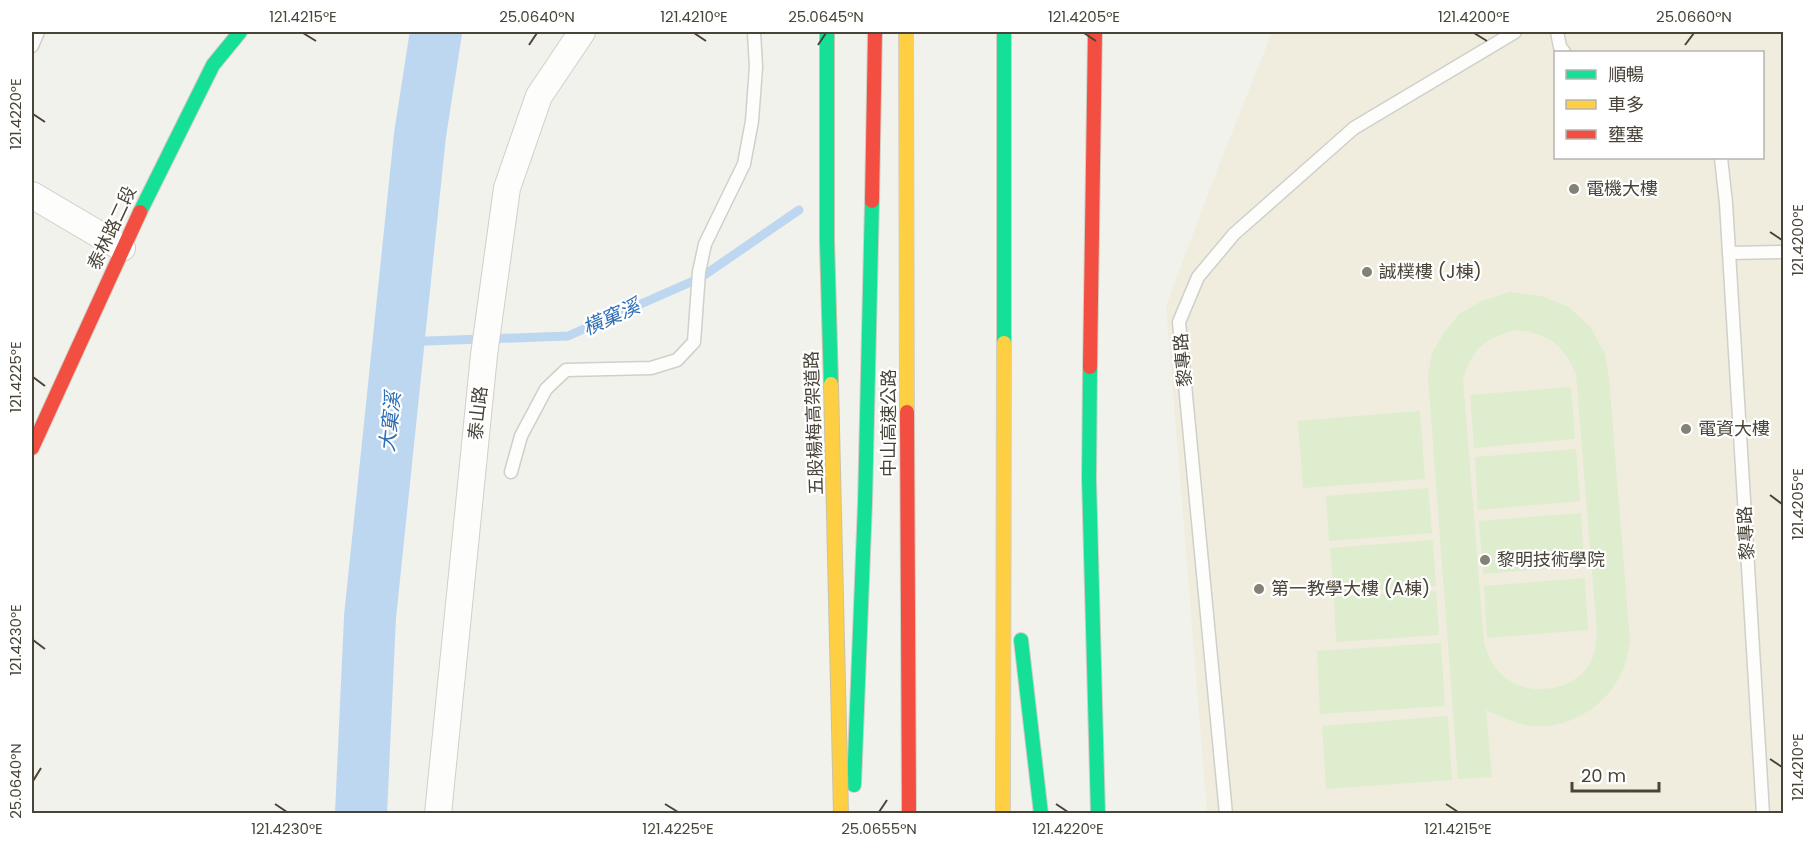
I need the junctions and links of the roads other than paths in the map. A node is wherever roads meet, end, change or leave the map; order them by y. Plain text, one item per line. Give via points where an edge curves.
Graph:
1 (38, 32) edge
2 (240, 32) edge
3 (582, 32) edge
4 (754, 32) edge
5 (827, 32) edge
6 (875, 32) edge
7 (906, 32) edge
8 (1004, 32) edge
9 (1095, 32) edge
10 (1102, 32) edge
11 (1515, 32) edge
12 (1557, 32) edge
13 (32, 46) edge
14 (1563, 51) edge
15 (1721, 159) edge
16 (32, 195) edge
17 (122, 248) junction
18 (1784, 252) edge
19 (1729, 253) junction
20 (872, 268) junction
21 (32, 448) edge
22 (511, 472) dead end
23 (1002, 480) junction
24 (438, 813) edge
25 (839, 813) edge
26 (853, 813) edge
27 (909, 813) edge
28 (1003, 813) edge
29 (1041, 813) edge
30 (1098, 813) edge
31 (1106, 813) edge
32 (1226, 813) edge
33 (1763, 813) edge

1 - 13 lane
2 - 17 main road, 泰林路二段 via 213,65
3 - 24 street, 泰山路 via 538,96 507,188 484,355
4 - 22 lane via 752,122 744,164 705,244 694,342 677,360 651,368 566,370 546,389 521,436
5 - 25 main road, 五股楊梅高架道路, bridge via 827,241 839,665
6 - 20 main road
7 - 27 main road, 中山高速公路
8 - 23 main road
9 - 30 main road via 1089,478
10 - 31 lane via 1095,491
11 - 32 lane, 黎專路 via 1354,128 1234,234 1198,277 1179,322
12 - 14 lane
15 - 19 lane, 黎專路
16 - 17 street
17 - 21 main road, 泰林路二段
18 - 19 lane
19 - 33 lane, 黎專路
20 - 25 main road
20 - 26 main road
23 - 28 main road
23 - 29 main road

